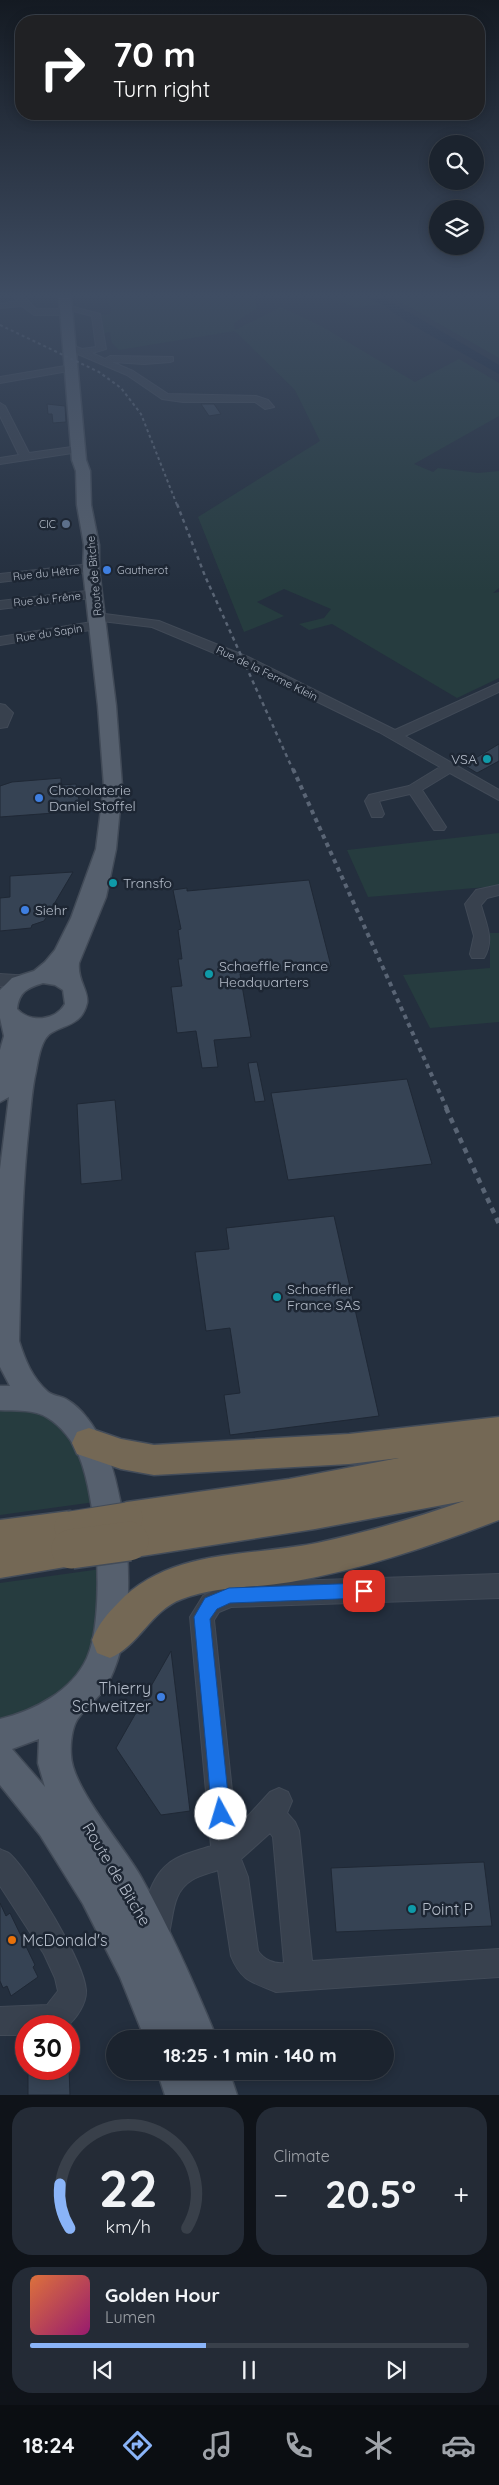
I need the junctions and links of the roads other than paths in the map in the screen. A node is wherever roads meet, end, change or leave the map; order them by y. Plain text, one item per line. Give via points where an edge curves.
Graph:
1 (73, 395) edge
2 (162, 395) edge
3 (269, 407) dead end
4 (2, 412) edge
5 (78, 449) junction
6 (25, 458) junction
7 (0, 461) edge
8 (91, 568) junction
9 (0, 578) edge
10 (95, 594) junction
11 (0, 605) edge
12 (97, 618) junction
13 (0, 641) edge
14 (499, 687) edge
15 (0, 708) edge
16 (2, 724) dead end
17 (398, 737) junction
18 (449, 768) junction
19 (414, 789) junction
20 (499, 796) edge
21 (377, 814) dead end
22 (439, 827) dead end
23 (106, 849) junction
24 (499, 890) edge
25 (478, 954) dead end
26 (34, 978) junction
27 (70, 983) junction
28 (5, 998) edge
29 (43, 1026) junction
30 (0, 1093) edge
31 (0, 1398) edge
32 (38, 1400) junction
33 (499, 1432) edge
34 (89, 1443) junction
35 (499, 1455) edge
36 (499, 1477) edge
37 (499, 1504) edge
38 (128, 1529) junction
39 (0, 1537) edge
40 (71, 1538) junction
41 (0, 1561) edge
42 (499, 1586) edge
43 (110, 1640) junction
44 (64, 1709) junction
45 (0, 1735) edge
46 (0, 1760) edge
47 (225, 1853) junction
48 (0, 1863) edge
49 (155, 1938) junction
50 (499, 1963) edge
51 (299, 1975) junction
52 (0, 2021) edge
53 (160, 2030) edge
54 (194, 2030) edge
55 (179, 2080) edge
56 (213, 2080) edge
57 (184, 2095) edge
58 (218, 2095) edge

1 - 5 main road, Route de Bitche
2 - 3 street via 183,399 256,399
4 - 6 street
5 - 6 street
5 - 8 main road, Route de Bitche via 83,467 85,517 90,529
6 - 7 street
8 - 9 street, Rue du Hêtre
8 - 10 main road, Route de Bitche
10 - 11 street, Rue du Frêne
10 - 12 main road, Route de Bitche
12 - 13 street, Rue du Sapin
12 - 17 street, Rue de la Ferme Klein via 136,620 174,630 256,666
12 - 23 main road, Route de Bitche via 113,786
14 - 17 street
15 - 16 street via 6,713
17 - 18 street, Rue de la Ferme Klein
18 - 19 street
18 - 20 street, Rue de la Ferme Klein
19 - 21 street via 374,798 372,801
19 - 22 street
23 - 26 main road, Route de Bitche via 87,904 60,959
23 - 27 main road, Route de Bitche via 96,897 68,963
24 - 25 street via 482,894 473,904 483,936
26 - 27 main road via 57,978
26 - 28 main road via 11,990
27 - 29 main road via 78,996 75,1009 64,1020
28 - 29 main road via 26,1025
28 - 30 main road via 15,1036
29 - 32 main road via 32,1043 24,1072 13,1159 6,1341 15,1372
31 - 32 main road via 10,1396
32 - 34 main road via 60,1410
33 - 34 highway via 349,1449 154,1460 120,1454
34 - 43 main road via 102,1478 110,1536
35 - 38 highway
36 - 38 highway via 414,1496 292,1517
37 - 43 highway via 419,1533 342,1555 290,1566 183,1580 150,1597 135,1609
38 - 40 highway, bridge
39 - 40 highway
40 - 41 highway
42 - 47 street via 229,1595 211,1604 202,1617
43 - 44 main road via 98,1670
44 - 45 main road via 15,1733
44 - 49 main road, Route de Bitche via 53,1752 56,1772 63,1789 115,1866
46 - 53 main road, Route de Bitche via 53,1827 91,1884 130,1958
47 - 49 street via 184,1869 167,1885 159,1907
47 - 51 street via 234,1877 245,1956 252,1966 276,1978
47 - 51 street via 245,1838 274,1807 286,1831
48 - 52 street via 25,1896 68,1971 73,1993 67,2006 53,2018
49 - 54 main road, Route de Bitche
50 - 51 street
55 - 57 main road
56 - 58 main road

